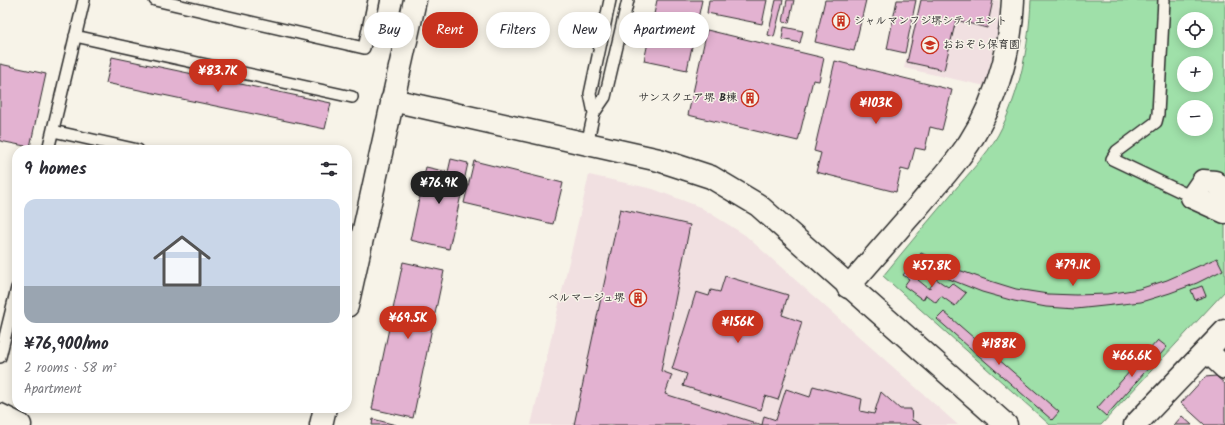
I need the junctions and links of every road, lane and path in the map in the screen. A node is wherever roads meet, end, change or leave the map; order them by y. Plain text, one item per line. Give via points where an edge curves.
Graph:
1 (84, 0) edge
2 (155, 0) edge
3 (374, 0) edge
4 (415, 0) edge
5 (610, 0) edge
6 (628, 0) edge
7 (1013, 0) edge
8 (1164, 0) edge
9 (75, 36) junction
10 (352, 97) dead end
11 (392, 100) junction
12 (594, 113) junction
13 (53, 130) junction
14 (587, 144) junction
15 (49, 145) edge
16 (117, 145) edge
17 (1192, 197) joint
18 (1222, 211) edge
19 (352, 283) edge
20 (848, 287) junction
21 (12, 330) edge
22 (1225, 331) edge
23 (1207, 351) junction
24 (0, 357) edge
25 (1225, 368) edge
26 (324, 413) edge
27 (0, 415) edge
28 (20, 425) edge
29 (321, 425) edge
30 (1006, 425) edge
31 (1135, 425) edge

1 - 9 lane
2 - 3 lane via 364,48
4 - 11 street
5 - 12 lane via 590,94
6 - 12 lane via 605,98
7 - 20 street via 1013,17 1003,68 981,124 958,160
8 - 17 lane via 1156,122 1117,150 1112,159
9 - 10 lane
9 - 13 lane
11 - 14 street
11 - 19 street
12 - 14 lane
13 - 15 lane
13 - 16 lane
14 - 20 street via 659,160 711,176 758,205
17 - 18 street via 1203,181 1215,182 1224,192
20 - 30 street
21 - 24 lane
22 - 23 street
23 - 25 street
23 - 31 street
26 - 29 street
27 - 28 street

